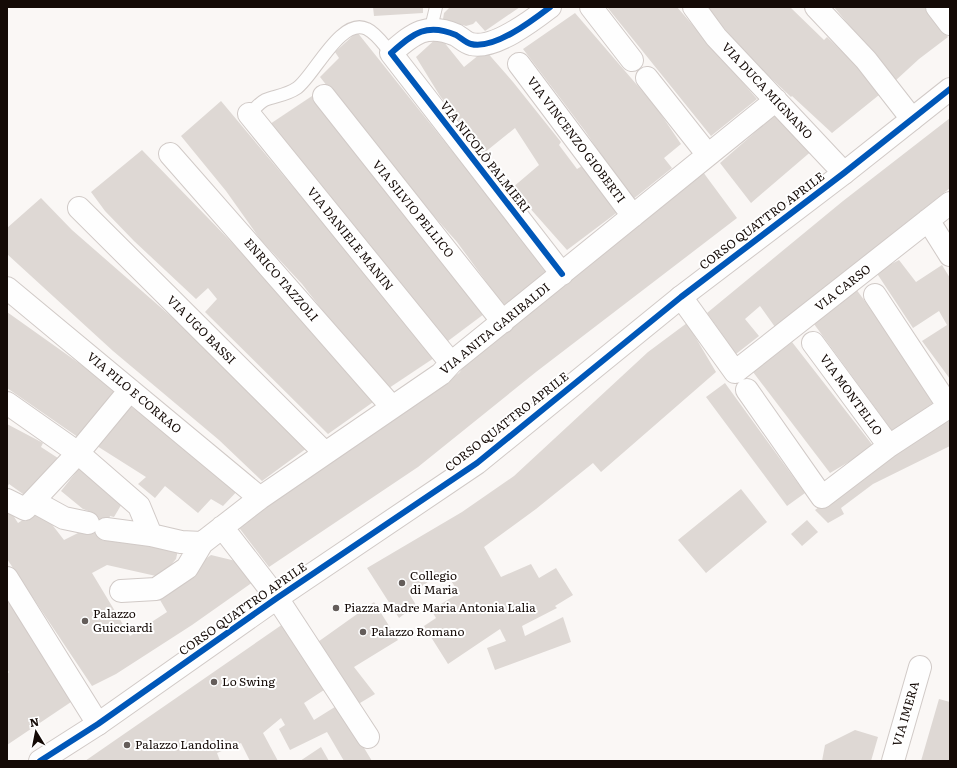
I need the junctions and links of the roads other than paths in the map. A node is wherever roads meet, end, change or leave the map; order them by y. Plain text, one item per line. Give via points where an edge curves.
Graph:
1 (436, 7) edge
2 (550, 7) edge
3 (591, 7) edge
4 (694, 7) edge
5 (816, 7) edge
6 (937, 7) edge
7 (950, 24) edge
8 (431, 28) junction
9 (391, 53) junction
10 (632, 60) dead end
11 (519, 64) dead end
12 (647, 78) dead end
13 (950, 89) edge
14 (324, 96) dead end
15 (776, 100) junction
16 (249, 114) joint
17 (912, 119) junction
18 (170, 154) dead end
19 (708, 155) junction
20 (844, 173) junction
21 (950, 203) edge
22 (79, 208) dead end
23 (633, 216) junction
24 (928, 220) junction
25 (950, 255) edge
26 (562, 274) junction
27 (7, 288) edge
28 (875, 295) dead end
29 (681, 296) junction
30 (503, 322) junction
31 (814, 343) dead end
32 (451, 363) junction
33 (130, 390) junction
34 (747, 390) dead end
35 (7, 403) edge
36 (392, 407) junction
37 (950, 407) edge
38 (889, 446) junction
39 (324, 452) junction
40 (78, 453) junction
41 (260, 498) junction
42 (7, 500) edge
43 (33, 501) junction
44 (222, 527) junction
45 (151, 535) junction
46 (202, 543) junction
47 (7, 578) edge
48 (121, 591) dead end
49 (277, 598) junction
50 (920, 667) dead end
51 (98, 724) junction
52 (368, 737) dead end
53 (40, 761) edge
54 (893, 761) edge

1 - 8 lane
2 - 8 street via 510,34 486,44 471,44 455,35
3 - 10 street
4 - 15 street, VIA DUCA MIGNANO via 716,36
5 - 17 street via 866,60
6 - 7 street
8 - 9 street via 412,34
9 - 16 lane via 369,30 363,27 349,30 330,46 297,88 264,100
9 - 26 street, VIA NICOLÒ PALMIERI
11 - 23 street, VIA VINCENZO GIOBERTI
12 - 19 street
13 - 17 street, CORSO QUATTRO APRILE
14 - 30 street, VIA SILVIO PELLICO
15 - 19 street, VIA ANITA GARIBALDI
15 - 20 street, VIA DUCA MIGNANO
16 - 32 street, VIA DANIELE MANIN
17 - 20 street, CORSO QUATTRO APRILE
18 - 36 street, ENRICO TAZZOLI
19 - 23 street, VIA ANITA GARIBALDI
20 - 29 street, CORSO QUATTRO APRILE
21 - 24 street, VIA CARSO
22 - 39 street, VIA UGO BASSI
23 - 26 street, VIA ANITA GARIBALDI
24 - 25 street
24 - 29 street, VIA CARSO via 735,372
26 - 30 street, VIA ANITA GARIBALDI
27 - 33 street, VIA PILO E CORRAO
28 - 37 street
29 - 49 street, CORSO QUATTRO APRILE via 477,463
30 - 32 street, VIA ANITA GARIBALDI
31 - 38 street, VIA MONTELLO
32 - 36 street, VIA ANITA GARIBALDI via 441,374
33 - 40 street
33 - 41 street, VIA PILO E CORRAO
34 - 38 street via 822,497
35 - 40 street
36 - 39 street, VIA ANITA GARIBALDI
37 - 38 street
39 - 41 street, VIA ANITA GARIBALDI
40 - 43 street
40 - 45 street via 139,506
41 - 44 street, VIA ANITA GARIBALDI
42 - 43 street via 25,509
43 - 45 street via 64,518
44 - 46 street, VIA ANITA GARIBALDI
44 - 49 street
45 - 46 street via 181,542
46 - 48 street via 187,568 156,589
47 - 51 street
49 - 51 street, CORSO QUATTRO APRILE
49 - 52 street
50 - 54 street, VIA IMERA
51 - 53 street, CORSO QUATTRO APRILE

